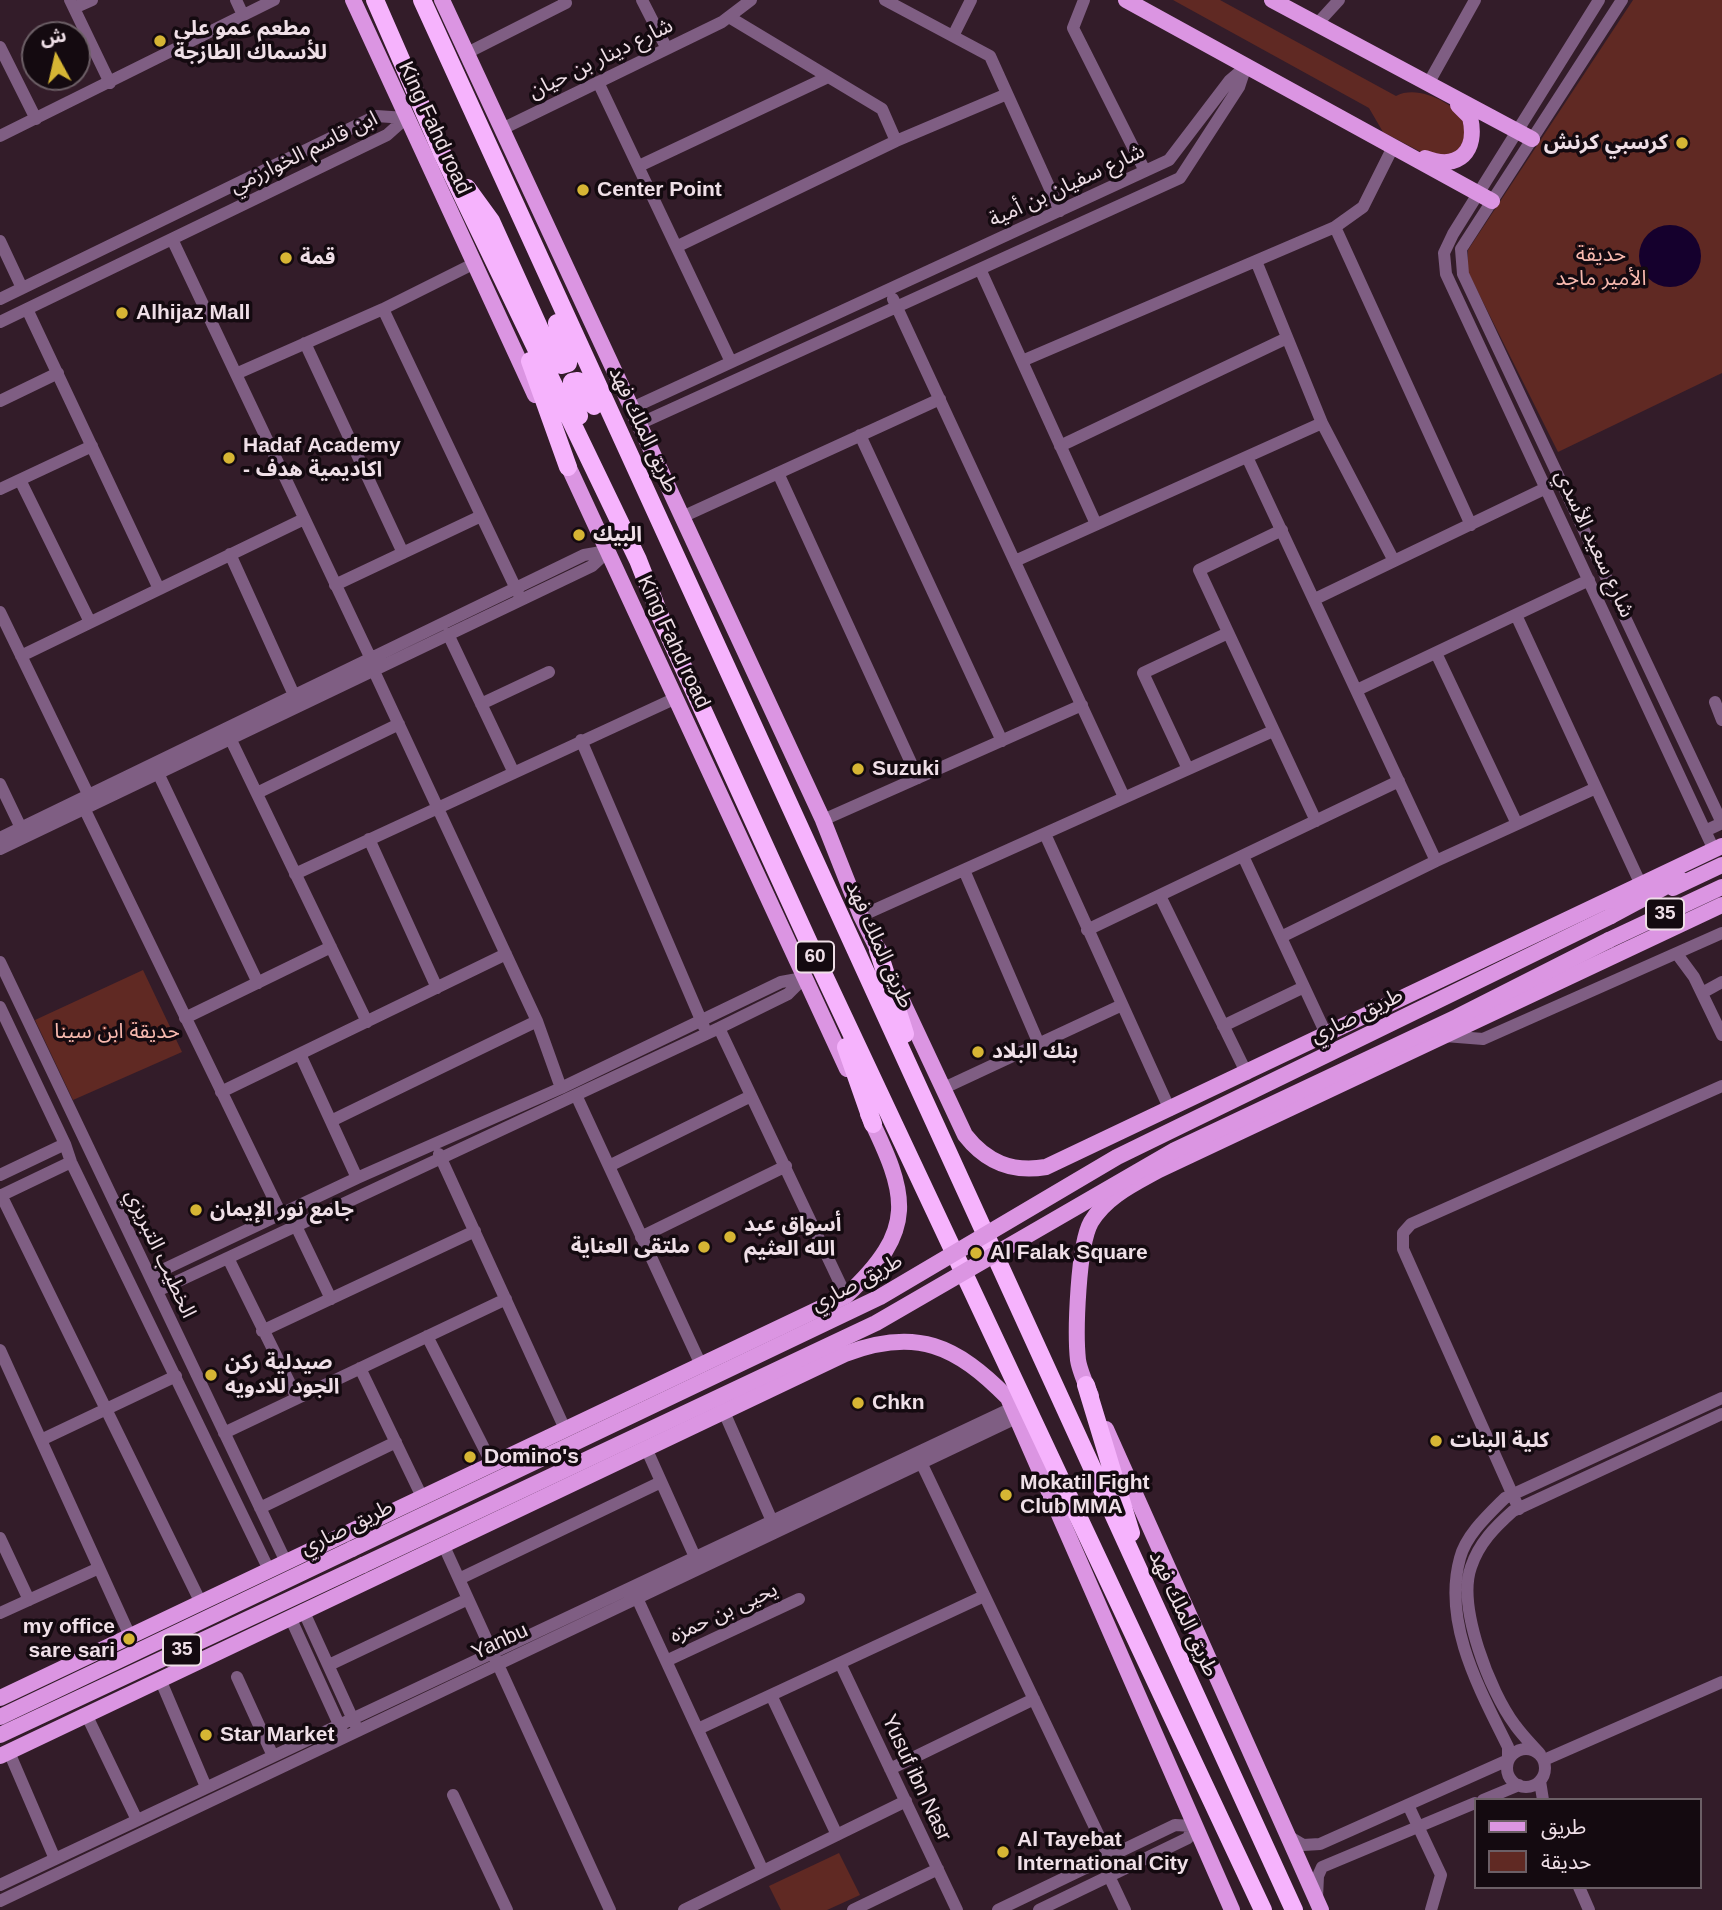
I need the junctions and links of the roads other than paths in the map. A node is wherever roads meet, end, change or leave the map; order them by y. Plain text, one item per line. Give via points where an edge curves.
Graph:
1 (92, 0) edge
2 (236, 0) edge
3 (274, 0) edge
4 (353, 0) edge
5 (376, 0) edge
6 (422, 0) edge
7 (442, 0) edge
8 (642, 0) edge
9 (751, 0) edge
10 (886, 0) edge
11 (971, 0) edge
12 (1084, 0) edge
13 (1126, 0) edge
14 (1272, 0) edge
15 (1324, 0) edge
16 (1339, 0) edge
17 (1475, 0) edge
18 (1599, 0) edge
19 (1622, 0) edge
20 (567, 1) edge
21 (72, 4) edge
22 (243, 15) junction
23 (729, 17) junction
24 (1317, 24) junction
25 (953, 36) junction
26 (0, 47) edge
27 (667, 49) junction
28 (467, 53) junction
29 (1246, 66) junction
30 (828, 77) junction
31 (598, 82) junction
32 (110, 83) junction
33 (1428, 84) junction
34 (1007, 94) junction
35 (406, 118) junction
36 (36, 119) junction
37 (502, 129) junction
38 (1525, 135) junction
39 (0, 136) edge
40 (896, 141) junction
41 (1393, 147) junction
42 (489, 148) junction
43 (441, 151) junction
44 (639, 166) junction
45 (1145, 171) junction
46 (1485, 197) junction
47 (1060, 211) junction
48 (1335, 228) junction
49 (172, 239) junction
50 (0, 241) edge
51 (678, 246) junction
52 (89, 256) junction
53 (1256, 261) junction
54 (474, 264) junction
55 (495, 266) junction
56 (980, 269) junction
57 (99, 274) junction
58 (22, 288) junction
59 (888, 290) junction
60 (0, 299) edge
61 (897, 307) junction
62 (27, 309) junction
63 (383, 309) junction
64 (0, 322) edge
65 (1287, 338) junction
66 (305, 343) junction
67 (1022, 361) junction
68 (731, 362) junction
69 (58, 373) junction
70 (238, 373) junction
71 (940, 399) junction
72 (0, 401) edge
73 (632, 408) junction
74 (1322, 423) junction
75 (639, 424) junction
76 (860, 435) junction
77 (92, 446) junction
78 (1060, 446) junction
79 (1247, 457) junction
80 (568, 467) junction
81 (778, 473) junction
82 (20, 480) junction
83 (1546, 488) junction
84 (0, 489) edge
85 (481, 516) junction
86 (682, 517) junction
87 (303, 519) junction
88 (1096, 524) junction
89 (1471, 525) junction
90 (1282, 530) junction
91 (608, 551) junction
92 (403, 553) junction
93 (230, 554) junction
94 (638, 560) junction
95 (1015, 561) junction
96 (1394, 561) junction
97 (1590, 580) junction
98 (335, 585) junction
99 (159, 589) junction
100 (518, 594) junction
101 (1315, 598) junction
102 (700, 607) junction
103 (0, 612) edge
104 (1516, 615) junction
105 (90, 622) junction
106 (643, 627) junction
107 (1228, 633) junction
108 (448, 634) junction
109 (1436, 653) junction
110 (21, 656) junction
111 (372, 664) junction
112 (549, 672) dead end
113 (1357, 690) junction
114 (294, 695) junction
115 (676, 698) junction
116 (1715, 702) dead end
117 (481, 704) junction
118 (1082, 705) junction
119 (1722, 720) edge
120 (399, 724) junction
121 (1273, 731) junction
122 (230, 738) junction
123 (581, 740) junction
124 (1002, 741) junction
125 (1188, 769) junction
126 (513, 771) junction
127 (158, 772) junction
128 (918, 778) junction
129 (1399, 781) junction
130 (0, 784) edge
131 (1596, 788) junction
132 (257, 793) junction
133 (88, 794) junction
134 (1124, 797) junction
135 (438, 807) junction
136 (84, 808) junction
137 (823, 820) junction
138 (1315, 821) junction
139 (1722, 823) edge
140 (1517, 824) junction
141 (755, 827) junction
142 (21, 828) junction
143 (1705, 831) junction
144 (1045, 834) junction
145 (0, 838) edge
146 (369, 839) junction
147 (0, 849) edge
148 (1719, 851) edge
149 (1243, 856) junction
150 (1436, 861) junction
151 (1722, 865) edge
152 (964, 870) junction
153 (295, 874) junction
154 (1642, 887) junction
155 (1722, 887) edge
156 (1160, 896) junction
157 (1722, 905) edge
158 (861, 916) junction
159 (1611, 916) junction
160 (1087, 930) junction
161 (1722, 934) edge
162 (1281, 937) junction
163 (1722, 942) edge
164 (331, 947) junction
165 (878, 950) junction
166 (506, 954) junction
167 (814, 954) junction
168 (1677, 954) junction
169 (0, 962) edge
170 (804, 978) junction
171 (1722, 982) edge
172 (258, 983) junction
173 (1304, 987) junction
174 (437, 988) junction
175 (1702, 993) junction
176 (1122, 1005) junction
177 (1, 1011) edge
178 (186, 1018) junction
179 (702, 1020) junction
180 (367, 1021) junction
181 (537, 1021) junction
182 (1223, 1026) junction
183 (719, 1028) junction
184 (706, 1034) junction
185 (1722, 1035) edge
186 (1327, 1036) junction
187 (1445, 1036) junction
188 (1039, 1044) junction
189 (300, 1054) junction
190 (1247, 1074) junction
191 (1722, 1086) edge
192 (561, 1088) junction
193 (944, 1088) junction
194 (221, 1092) junction
195 (576, 1096) junction
196 (751, 1096) junction
197 (1170, 1111) junction
198 (930, 1114) junction
199 (331, 1121) junction
200 (873, 1124) junction
201 (65, 1144) junction
202 (435, 1144) junction
203 (442, 1159) junction
204 (71, 1162) junction
205 (609, 1166) junction
206 (786, 1166) junction
207 (0, 1175) edge
208 (358, 1178) junction
209 (1, 1196) edge
210 (281, 1214) junction
211 (296, 1226) junction
212 (475, 1231) junction
213 (642, 1237) junction
214 (228, 1258) junction
215 (150, 1276) junction
216 (157, 1291) junction
217 (846, 1296) junction
218 (331, 1299) junction
219 (506, 1299) junction
220 (262, 1331) junction
221 (427, 1336) junction
222 (1, 1358) edge
223 (701, 1365) junction
224 (360, 1368) junction
225 (176, 1376) junction
226 (1086, 1385) junction
227 (297, 1398) junction
228 (1722, 1398) edge
229 (1012, 1408) junction
230 (106, 1409) junction
231 (723, 1412) junction
232 (1722, 1414) edge
233 (1679, 1418) junction
234 (565, 1429) junction
235 (1686, 1431) junction
236 (224, 1433) junction
237 (41, 1440) junction
238 (396, 1442) junction
239 (646, 1448) junction
240 (919, 1458) junction
241 (492, 1464) junction
242 (661, 1482) junction
243 (1512, 1495) junction
244 (422, 1497) junction
245 (260, 1508) junction
246 (1519, 1509) junction
247 (772, 1521) junction
248 (0, 1538) edge
249 (443, 1544) junction
250 (695, 1557) junction
251 (286, 1562) junction
252 (99, 1568) junction
253 (268, 1570) junction
254 (459, 1579) junction
255 (984, 1595) junction
256 (637, 1598) junction
257 (468, 1599) junction
258 (799, 1599) dead end
259 (29, 1600) junction
260 (201, 1602) junction
261 (1153, 1603) junction
262 (0, 1613) edge
263 (297, 1614) junction
264 (130, 1636) junction
265 (495, 1658) junction
266 (666, 1661) junction
267 (839, 1663) junction
268 (328, 1665) junction
269 (237, 1677) dead end
270 (160, 1679) junction
271 (1722, 1682) edge
272 (771, 1695) junction
273 (0, 1698) edge
274 (1034, 1699) junction
275 (86, 1714) junction
276 (0, 1717) edge
277 (356, 1724) junction
278 (698, 1729) junction
279 (341, 1731) junction
280 (0, 1735) edge
281 (5, 1754) edge
282 (273, 1756) junction
283 (1542, 1757) junction
284 (1508, 1760) junction
285 (890, 1769) junction
286 (1540, 1781) junction
287 (1522, 1786) junction
288 (206, 1787) junction
289 (453, 1795) dead end
290 (1489, 1798) edge
291 (1538, 1798) edge
292 (1541, 1798) edge
293 (905, 1801) junction
294 (1474, 1803) edge
295 (1409, 1807) junction
296 (137, 1820) junction
297 (1193, 1826) junction
298 (1420, 1826) junction
299 (837, 1835) junction
300 (1288, 1836) junction
301 (1109, 1857) junction
302 (55, 1859) junction
303 (938, 1869) junction
304 (764, 1871) junction
305 (1109, 1876) junction
306 (0, 1885) edge
307 (1581, 1889) edge
308 (0, 1900) edge
309 (1319, 1906) edge
310 (690, 1909) edge
311 (507, 1910) edge
312 (610, 1910) edge
313 (853, 1910) edge
314 (957, 1910) edge
315 (998, 1910) edge
316 (1039, 1910) edge
317 (1125, 1910) edge
318 (1233, 1910) edge
319 (1263, 1910) edge
320 (1294, 1910) edge
321 (1431, 1910) edge
322 (1589, 1910) edge

1 - 21 street
2 - 22 street
3 - 22 street
4 - 35 main road, King Fahd road
5 - 43 highway, 60
6 - 42 highway, طريق الملك فهد / 60
7 - 28 main road, طريق الملك فهد
8 - 27 street
9 - 23 street, شارع دينار بن حيان
10 - 25 street
11 - 25 street
12 - 45 street via 1073,28
13 - 29 main road
14 - 24 main road
15 - 24 street
16 - 24 street
17 - 33 street
18 - 38 street
19 - 38 street
20 - 28 street
21 - 32 street
22 - 32 street
23 - 27 street, شارع دينار بن حيان
23 - 30 street
24 - 33 main road
25 - 34 street via 990,56
26 - 36 street
27 - 31 street, شارع دينار بن حيان
28 - 37 main road, طريق الملك فهد
29 - 41 main road
29 - 45 street, شارع سفيان بن أمية via 1230,80 1169,160
29 - 56 street, شارع سفيان بن أمية via 1239,87 1180,178
30 - 40 street via 882,109
30 - 44 street
31 - 37 street, شارع دينار بن حيان
31 - 44 street
32 - 36 street
33 - 38 main road
33 - 41 main road via 1470,117 1473,143 1453,161 1440,163
34 - 40 street
34 - 47 street
35 - 49 street, ابن قاسم الخوارزمي via 387,135
35 - 52 street, ابن قاسم الخوارزمي via 376,116
35 - 54 main road, King Fahd road
36 - 39 street
37 - 73 main road, طريق الملك فهد
38 - 46 street
40 - 51 street
41 - 46 main road
41 - 48 street via 1363,207
42 - 43 highway via 563,336 568,363 561,365 552,356 491,220
42 - 102 highway, طريق الملك فهد / 60
43 - 55 highway, 60
44 - 51 street
45 - 47 street, شارع سفيان بن أمية
46 - 83 street, شارع سعيد الأسدي via 1444,253 1446,274
46 - 139 street, شارع سعيد الأسدي via 1461,249 1463,274
47 - 59 street, شارع سفيان بن أمية
48 - 53 street
48 - 89 street
49 - 57 street, ابن قاسم الخوارزمي
49 - 70 street
50 - 58 street
51 - 68 street
52 - 57 street
52 - 58 street, ابن قاسم الخوارزمي
53 - 65 street
53 - 67 street
54 - 63 street
54 - 80 main road, King Fahd road
55 - 80 highway
55 - 94 highway, 60
56 - 61 street, شارع سفيان بن أمية
56 - 67 street
57 - 62 street, ابن قاسم الخوارزمي
58 - 60 street, ابن قاسم الخوارزمي
59 - 61 street
59 - 68 street, شارع سفيان بن أمية
61 - 71 street
61 - 75 street, شارع سفيان بن أمية
62 - 64 street, ابن قاسم الخوارزمي
62 - 69 street
63 - 66 street
63 - 85 street
65 - 74 street
65 - 78 street
66 - 70 street
66 - 92 street
67 - 78 street
68 - 73 street, شارع سفيان بن أمية
69 - 72 street
69 - 77 street
70 - 87 street
71 - 76 street
71 - 95 street
73 - 75 main road, طريق الملك فهد
74 - 79 street
74 - 96 street
75 - 86 main road, طريق الملك فهد
76 - 81 street
76 - 124 street
77 - 82 street
77 - 99 street
78 - 88 street
79 - 88 street
79 - 90 street
80 - 91 main road, King Fahd road
81 - 86 street
81 - 128 street
82 - 84 street
82 - 105 street
83 - 89 street
83 - 97 street, شارع سعيد الأسدي
85 - 92 street
85 - 100 street
86 - 137 main road, طريق الملك فهد
87 - 93 street
87 - 98 street
88 - 95 street
89 - 96 street
90 - 101 street
90 - 107 street via 1199,570
91 - 100 street via 592,566
91 - 106 main road, King Fahd road
92 - 98 street
93 - 99 street
93 - 114 street
94 - 102 highway via 626,521 571,398 572,382 586,387 672,563
94 - 141 highway, 60
95 - 118 street
96 - 101 street
97 - 104 street
97 - 143 street, شارع سعيد الأسدي
98 - 111 street
99 - 105 street
100 - 108 street
100 - 111 street
101 - 113 street
102 - 198 highway, طريق الملك فهد / 60
103 - 110 street
104 - 109 street
104 - 131 street
105 - 110 street
106 - 115 main road, King Fahd road
106 - 141 main road
107 - 121 street
107 - 125 street via 1143,673
108 - 111 street
108 - 117 street
109 - 113 street
109 - 140 street
110 - 133 street
111 - 114 street
111 - 120 street
111 - 122 street
112 - 117 street
113 - 129 street
114 - 133 street
115 - 123 street
115 - 170 main road, King Fahd road
116 - 119 street
117 - 126 street
118 - 124 street
118 - 134 street
120 - 132 street
120 - 135 street
121 - 125 street
121 - 138 street
122 - 127 street
122 - 132 street
123 - 126 street
123 - 179 street
124 - 128 street
125 - 134 street
126 - 135 street
127 - 136 street
127 - 172 street
128 - 137 street
129 - 138 street
129 - 150 street
130 - 142 street
131 - 140 street
131 - 154 street
132 - 153 street
133 - 142 street
134 - 144 street
135 - 146 street
135 - 166 street
136 - 147 street
136 - 178 street
137 - 158 main road, طريق الملك فهد
138 - 149 street
139 - 143 street
140 - 150 street
141 - 167 highway, 60
142 - 145 street
143 - 148 street, شارع سعيد الأسدي
144 - 152 street
144 - 160 street
146 - 153 street
146 - 174 street
148 - 154 main road, طريق الملك فهد
148 - 159 main road
149 - 156 street
149 - 162 street
150 - 162 street
151 - 159 main road, طريق صاري / 35
152 - 158 street
152 - 188 street
153 - 164 street
154 - 186 main road, طريق الملك فهد
155 - 280 main road, طريق صاري / 35, bridge via 1175,1150 876,1323
156 - 160 street
156 - 182 street
157 - 187 main road
158 - 165 main road, طريق الملك فهد
159 - 276 main road, طريق صاري / 35, bridge via 1117,1157 880,1297
160 - 176 street
161 - 163 street
161 - 168 street
162 - 173 street
164 - 172 street
164 - 180 street
165 - 193 main road, طريق الملك فهد
165 - 198 highway
166 - 174 street
166 - 181 street
167 - 200 highway
167 - 319 highway, 60
168 - 175 street
168 - 187 street via 1483,1038
169 - 215 street, الخطيب التبريزي
170 - 179 street via 781,982
170 - 183 street via 788,994
170 - 200 main road, King Fahd road
171 - 175 street
172 - 178 street
173 - 182 street
173 - 186 street
174 - 180 street
175 - 185 street
176 - 188 street
176 - 197 street
177 - 201 street, الخطيب التبريزي
178 - 194 street
179 - 184 street
179 - 192 street
180 - 189 street
181 - 192 street
181 - 199 street
182 - 190 street
183 - 184 street
183 - 196 street
184 - 195 street
186 - 190 main road, طريق الملك فهد
187 - 226 main road via 1158,1170 1112,1196 1090,1223 1083,1251 1078,1363
188 - 193 street
189 - 194 street
189 - 199 street
190 - 197 main road, طريق الملك فهد
191 - 243 street via 1411,1224 1403,1233 1403,1249
192 - 202 street
193 - 197 main road, طريق الملك فهد via 976,1149 1011,1168 1060,1163
194 - 210 street
195 - 203 street
195 - 205 street
196 - 205 street
196 - 206 street
198 - 261 highway, طريق الملك فهد / 60
199 - 208 street
200 - 217 main road, King Fahd road via 899,1185 901,1204 898,1222 878,1264
201 - 204 street, الخطيب التبريزي
201 - 207 street
202 - 203 street
202 - 208 street
203 - 211 street
203 - 212 street
204 - 209 street
204 - 225 street, الخطيب التبريزي
205 - 213 street
206 - 213 street
206 - 217 street
208 - 210 street
209 - 230 street
210 - 215 street
211 - 214 street
211 - 218 street
212 - 218 street
212 - 219 street
213 - 223 street
214 - 216 street
214 - 220 street
215 - 216 street, الخطيب التبريزي
216 - 236 street, الخطيب التبريزي
217 - 223 main road, King Fahd road
218 - 220 street
219 - 221 street
219 - 234 street
220 - 227 street
221 - 224 street
221 - 241 street
222 - 237 street
223 - 234 main road, King Fahd road
224 - 227 street
224 - 238 street
225 - 230 street
225 - 253 street, الخطيب التبريزي
226 - 261 highway
226 - 300 main road
227 - 236 street
228 - 233 street
229 - 231 main road via 987,1377 946,1350 898,1340 845,1354
229 - 240 street, Yanbu
229 - 297 main road
230 - 237 street
230 - 260 street
231 - 239 main road
231 - 247 street
232 - 235 street
233 - 235 street
233 - 243 street
234 - 241 main road, King Fahd road
235 - 246 street
236 - 245 street, الخطيب التبريزي
237 - 252 street
238 - 244 street
238 - 245 street
239 - 242 street
239 - 249 main road
240 - 247 street, Yanbu
240 - 255 street
240 - 256 street, Yanbu
241 - 244 main road, King Fahd road
242 - 250 street
242 - 254 street
243 - 246 street
243 - 284 street via 1483,1519 1460,1556 1454,1602 1459,1634 1508,1747
244 - 251 main road, King Fahd road
245 - 251 street, الخطيب التبريزي
246 - 283 street via 1482,1544 1471,1569 1467,1600 1471,1626 1496,1687 1514,1724
247 - 250 street, Yanbu
248 - 259 street
249 - 254 street
249 - 263 main road
250 - 265 street, Yanbu
251 - 253 main road, King Fahd road
252 - 259 street
252 - 264 street
253 - 260 main road, King Fahd road
254 - 257 street
255 - 267 street
255 - 274 street
256 - 265 street, Yanbu
256 - 266 street
257 - 265 street
257 - 268 street
258 - 266 street, يحيى بن حمزه
259 - 262 street
260 - 264 main road, King Fahd road
261 - 320 highway, طريق الملك فهد / 60
263 - 268 street
263 - 270 main road
263 - 279 street
264 - 273 main road, King Fahd road
265 - 277 street, Yanbu
265 - 312 street
266 - 278 street
267 - 272 street
267 - 285 street, Yusuf ibn Nasr
268 - 277 street
269 - 282 street
270 - 275 main road
270 - 288 street
271 - 283 street
272 - 278 street
272 - 299 street
274 - 285 street
274 - 301 street
275 - 281 main road
275 - 296 street
277 - 279 street, Yanbu
278 - 304 street
279 - 282 street, Yanbu
279 - 308 street, Yanbu
281 - 302 street
282 - 288 street, Yanbu
283 - 284 street via 1526,1748
283 - 286 street via 1546,1768
284 - 287 street via 1508,1775
284 - 295 street
285 - 293 street, Yusuf ibn Nasr
286 - 287 street
286 - 292 street
287 - 290 street
287 - 291 street
288 - 296 street, Yanbu
289 - 311 street
293 - 299 street
293 - 303 street, Yusuf ibn Nasr
294 - 298 street
295 - 298 street
295 - 300 street via 1320,1844 1303,1845
296 - 302 street, Yanbu
297 - 301 street via 1175,1825
297 - 305 street via 1188,1838
297 - 318 main road
298 - 309 street via 1322,1867
298 - 321 street via 1441,1875
299 - 304 street
300 - 309 main road
301 - 315 street
302 - 306 street, Yanbu
303 - 313 street
303 - 314 street, Yusuf ibn Nasr
304 - 310 street
305 - 316 street
305 - 317 street
307 - 322 street

